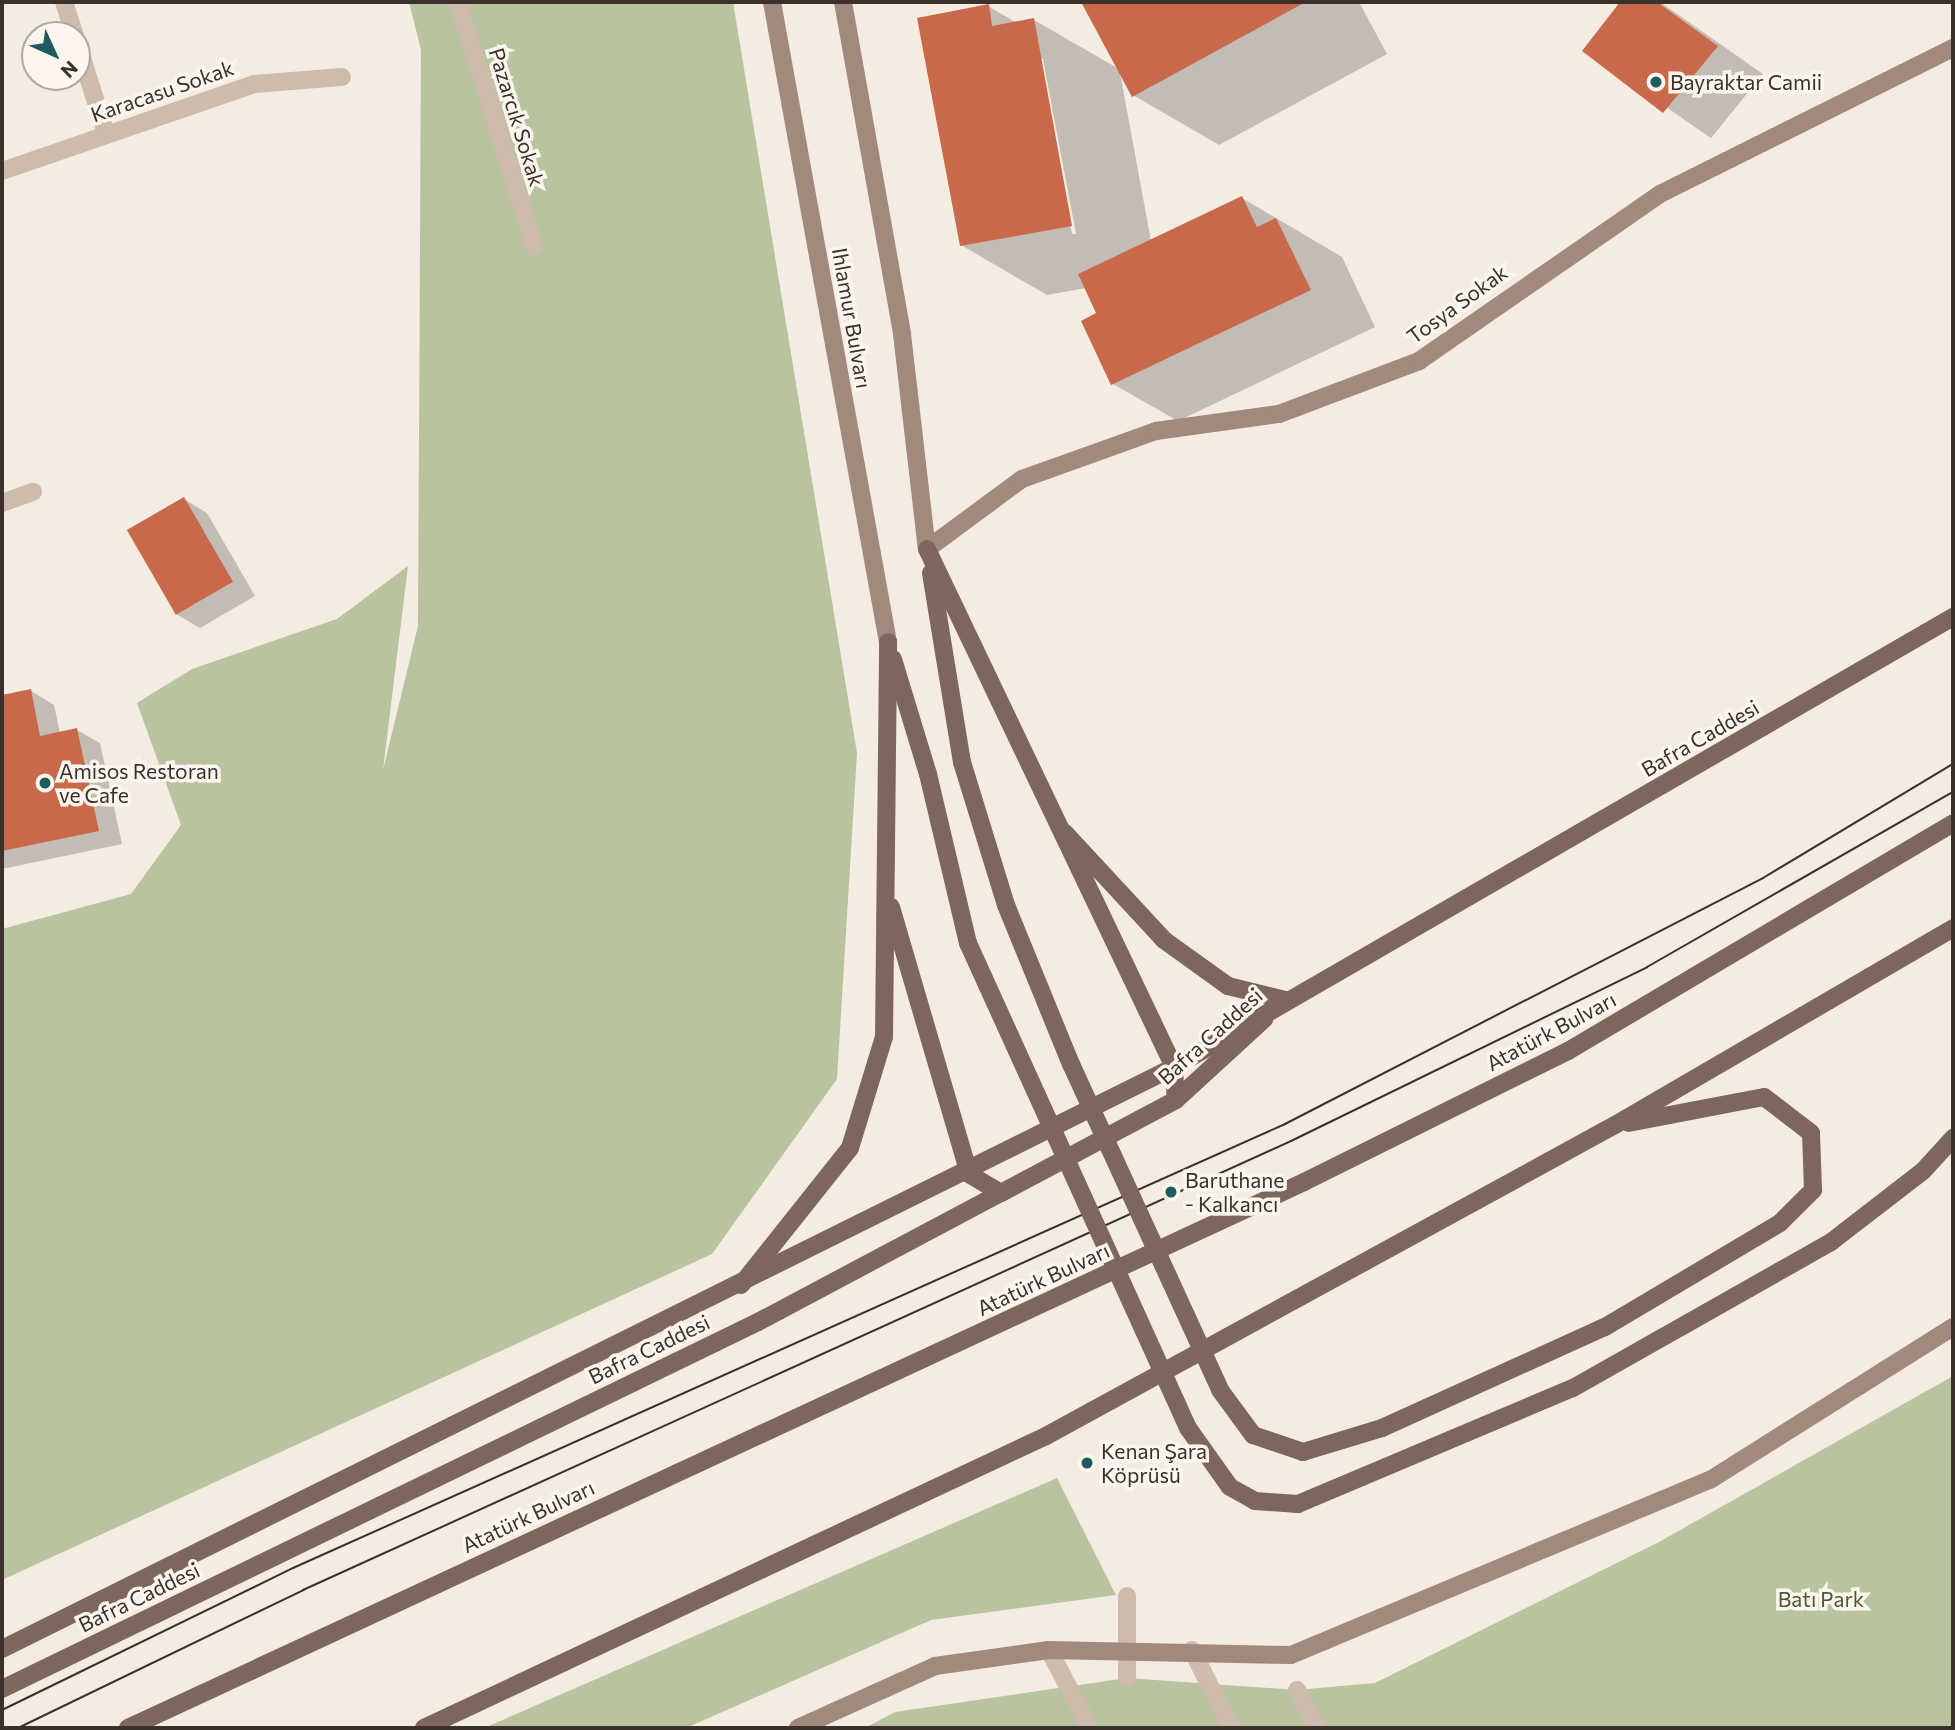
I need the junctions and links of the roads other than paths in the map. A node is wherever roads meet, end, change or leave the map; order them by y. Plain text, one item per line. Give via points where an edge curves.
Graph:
1 (64, 2) edge
2 (458, 2) edge
3 (772, 2) edge
4 (843, 2) edge
5 (70, 21) edge
6 (1953, 48) edge
7 (342, 77) dead end
8 (91, 87) edge
9 (106, 134) junction
10 (2, 171) edge
11 (534, 246) dead end
12 (33, 492) dead end
13 (2, 503) edge
14 (927, 549) junction
15 (1953, 617) edge
16 (887, 642) junction
17 (1050, 817) junction
18 (1953, 823) edge
19 (886, 891) junction
20 (1953, 928) edge
21 (1285, 1000) junction
22 (1174, 1068) junction
23 (1176, 1100) junction
24 (1615, 1125) junction
25 (1953, 1139) edge
26 (969, 1174) junction
27 (1001, 1193) junction
28 (738, 1289) junction
29 (1953, 1327) edge
30 (1127, 1596) dead end
31 (1127, 1648) junction
32 (2, 1649) edge
33 (1049, 1650) junction
34 (1192, 1650) junction
35 (1127, 1678) dead end
36 (2, 1689) edge
37 (1297, 1689) dead end
38 (128, 1728) edge
39 (424, 1728) edge
40 (798, 1728) edge
41 (1090, 1728) edge
42 (1231, 1728) edge
43 (1318, 1728) edge

1 - 5 street
2 - 11 street, Pazarcık Sokak
3 - 16 main road, Ihlamur Bulvarı
4 - 14 main road, Ihlamur Bulvarı via 902,334
6 - 14 main road, Tosya Sokak via 1660,194 1419,361 1279,414 1156,431 1022,479
7 - 9 street, Karacasu Sokak via 254,84
8 - 9 street
9 - 10 street, Karacasu Sokak
12 - 13 street
14 - 17 main road
14 - 24 main road, bridge via 962,762 1006,905 1071,1064 1220,1390 1253,1435 1303,1452 1382,1428 1605,1326 1780,1223 1813,1190 1811,1133 1764,1097
15 - 21 main road, Bafra Caddesi
16 - 19 main road
16 - 25 main road, bridge via 928,774 968,943 1188,1428 1230,1487 1255,1501 1298,1504 1573,1388 1831,1241 1923,1171
17 - 21 main road via 1164,940 1228,986
17 - 22 main road
18 - 38 main road, Atatürk Bulvarı via 1568,1051 1316,1176
19 - 26 main road
19 - 28 main road via 884,1037 850,1147
20 - 24 main road
21 - 22 main road, Bafra Caddesi
21 - 23 main road, Bafra Caddesi
22 - 23 main road
22 - 26 main road, Bafra Caddesi
23 - 27 main road, Bafra Caddesi
24 - 39 main road via 1046,1436
26 - 27 main road
26 - 28 main road, Bafra Caddesi
27 - 36 main road, Bafra Caddesi via 758,1322
28 - 32 main road, Bafra Caddesi
29 - 34 main road via 1710,1480 1291,1655
30 - 31 street
31 - 33 main road
31 - 34 main road
31 - 35 street
33 - 40 main road via 935,1666
33 - 41 street
34 - 42 street
37 - 43 street

